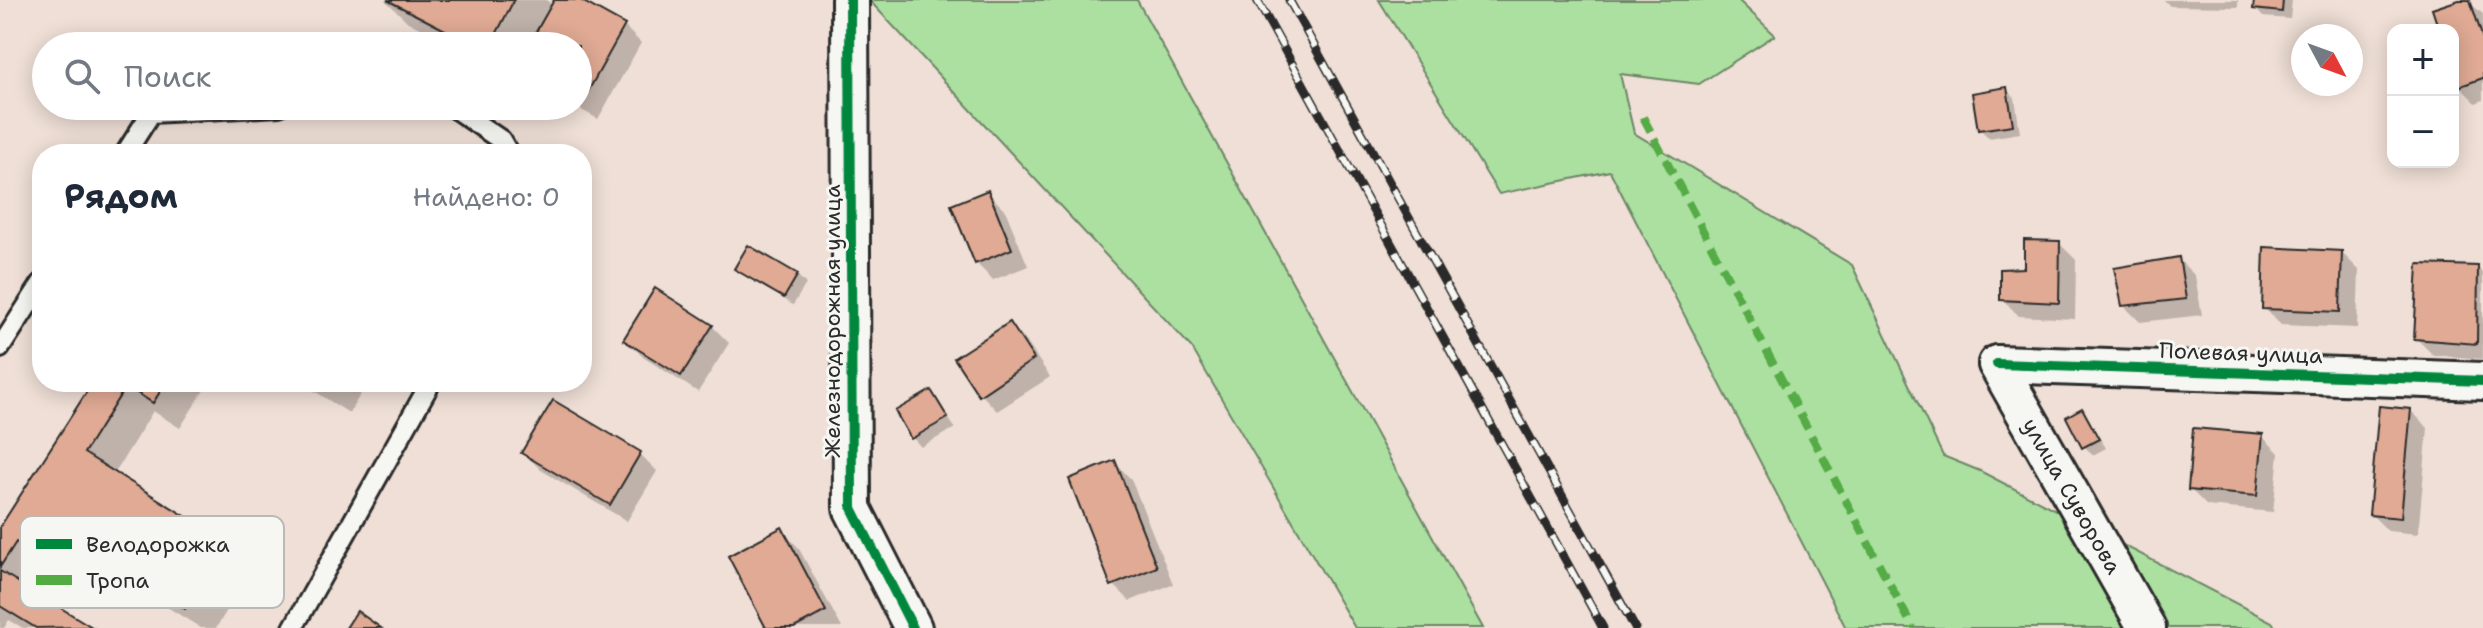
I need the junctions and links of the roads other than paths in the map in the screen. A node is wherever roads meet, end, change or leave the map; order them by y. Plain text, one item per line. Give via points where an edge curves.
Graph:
1 (850, 0) edge
2 (147, 120) edge
3 (472, 120) edge
4 (131, 144) edge
5 (503, 144) edge
6 (32, 298) edge
7 (0, 348) edge
8 (1997, 364) joint
9 (2483, 381) edge
10 (425, 392) edge
11 (293, 628) edge
12 (913, 628) edge
13 (2147, 628) edge

1 - 12 street, Железнодорожная улица via 852,508
2 - 4 lane
3 - 5 lane
6 - 7 lane
8 - 9 street, Полевая улица
8 - 13 street, улица Суворова
10 - 11 lane

